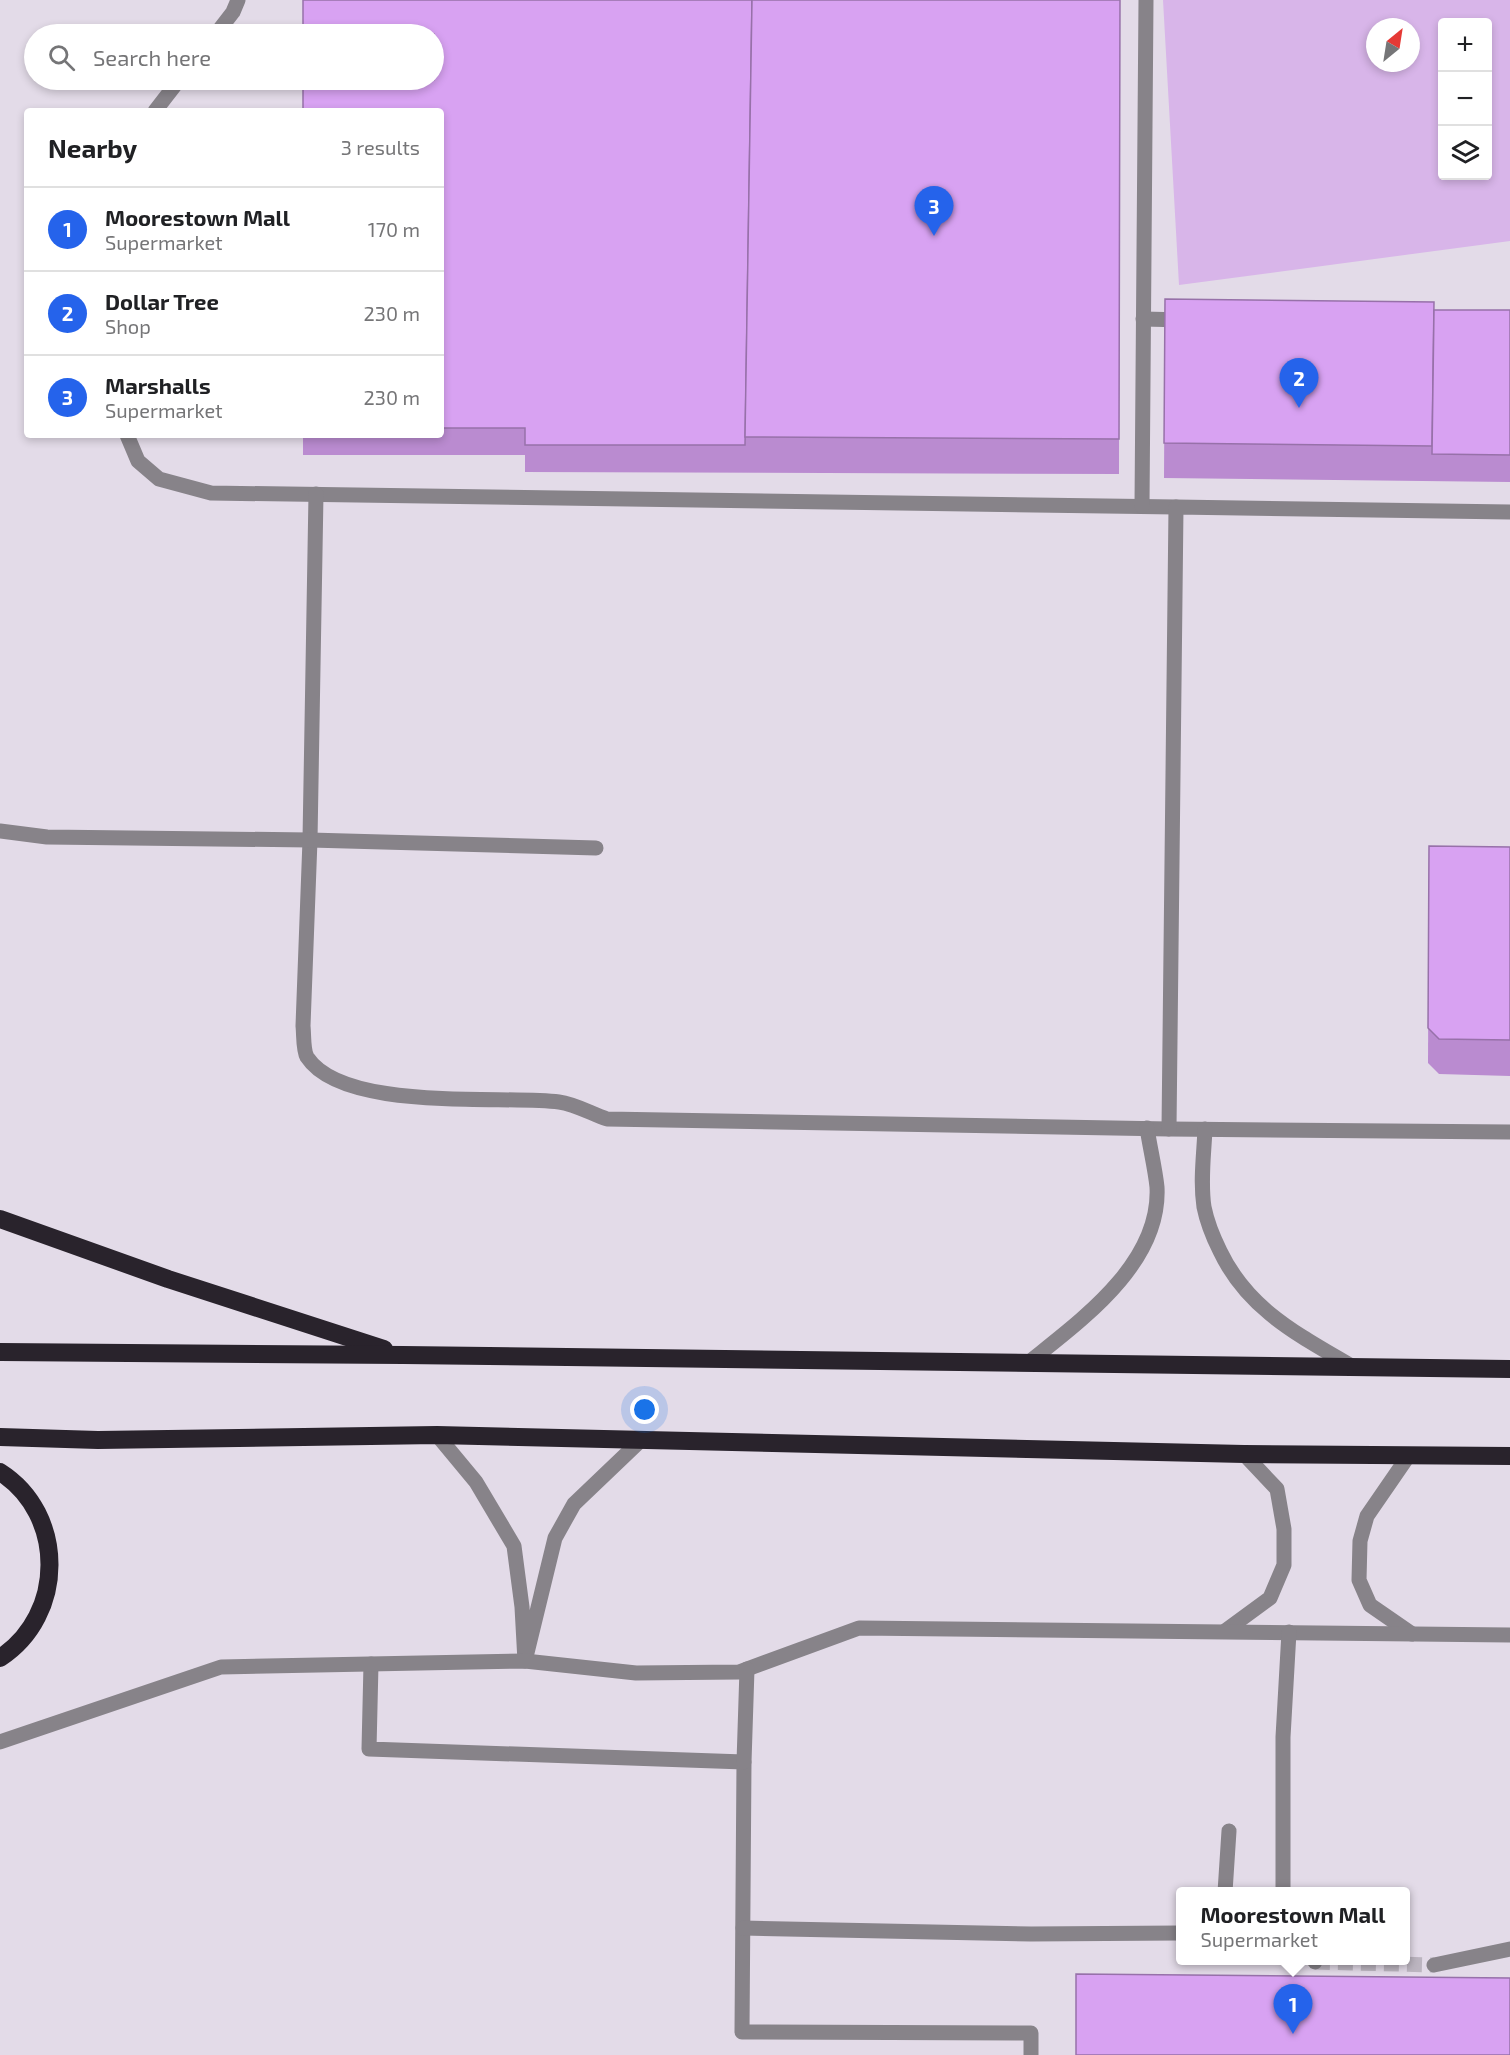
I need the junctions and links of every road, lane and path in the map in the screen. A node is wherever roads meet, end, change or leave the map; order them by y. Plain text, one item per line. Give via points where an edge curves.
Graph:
1 (238, 0) edge
2 (1146, 0) edge
3 (224, 24) edge
4 (171, 90) edge
5 (157, 108) edge
6 (1143, 320) junction
7 (1200, 320) edge
8 (128, 438) edge
9 (316, 494) junction
10 (1142, 506) junction
11 (1176, 507) junction
12 (1510, 512) edge
13 (0, 831) edge
14 (310, 840) junction
15 (596, 848) dead end
16 (1146, 1128) junction
17 (1169, 1129) junction
18 (1205, 1129) junction
19 (1510, 1132) edge
20 (0, 1219) edge
21 (0, 1352) edge
22 (403, 1355) junction
23 (1028, 1363) junction
24 (1353, 1367) junction
25 (1510, 1369) edge
26 (437, 1435) junction
27 (0, 1437) edge
28 (641, 1440) junction
29 (1244, 1454) junction
30 (1409, 1455) junction
31 (1510, 1456) edge
32 (0, 1472) edge
33 (1225, 1631) junction
34 (1289, 1632) junction
35 (1412, 1634) junction
36 (1510, 1635) edge
37 (0, 1658) edge
38 (525, 1661) junction
39 (371, 1664) junction
40 (747, 1669) junction
41 (0, 1742) edge
42 (744, 1762) junction
43 (1229, 1831) dead end
44 (1225, 1887) edge
45 (1283, 1887) edge
46 (743, 1928) junction
47 (1176, 1933) edge
48 (1510, 1949) edge
49 (1434, 1965) tunnel mouth
50 (1030, 2055) edge

1 - 3 lane
2 - 6 lane
4 - 5 lane
6 - 7 lane
6 - 10 lane
8 - 9 lane via 138,461 159,479 211,493
9 - 10 lane
9 - 14 lane
10 - 11 lane
11 - 12 lane
11 - 17 lane
13 - 14 lane via 47,837
14 - 15 lane
14 - 16 lane via 303,1026 306,1056 322,1072 348,1085 390,1094 561,1102 607,1119
16 - 17 lane
16 - 23 lane via 1157,1188 1155,1214 1146,1239 1133,1264 1101,1303
17 - 18 lane
18 - 19 lane
18 - 24 lane via 1204,1208 1228,1268 1247,1294 1273,1317
20 - 22 highway via 168,1279
21 - 22 highway
22 - 23 highway
23 - 24 highway
24 - 25 highway
26 - 27 highway via 98,1440
26 - 28 highway
26 - 38 lane via 476,1482 514,1546
28 - 29 highway
28 - 38 lane via 574,1504 555,1538
29 - 30 highway
29 - 33 lane via 1277,1489 1284,1529 1284,1565 1270,1599
30 - 31 highway
30 - 35 lane via 1367,1516 1360,1541 1359,1580 1370,1605
32 - 37 highway via 34,1505 50,1556 42,1606 17,1645
33 - 34 lane
33 - 40 lane via 859,1628
34 - 35 lane
34 - 45 lane via 1283,1737
35 - 36 lane
38 - 39 lane
38 - 40 lane via 636,1673
39 - 41 lane via 221,1667
39 - 42 lane via 369,1749
40 - 42 lane
42 - 46 lane
43 - 44 lane
46 - 47 lane
46 - 50 lane via 742,2032 1031,2034
48 - 49 lane

